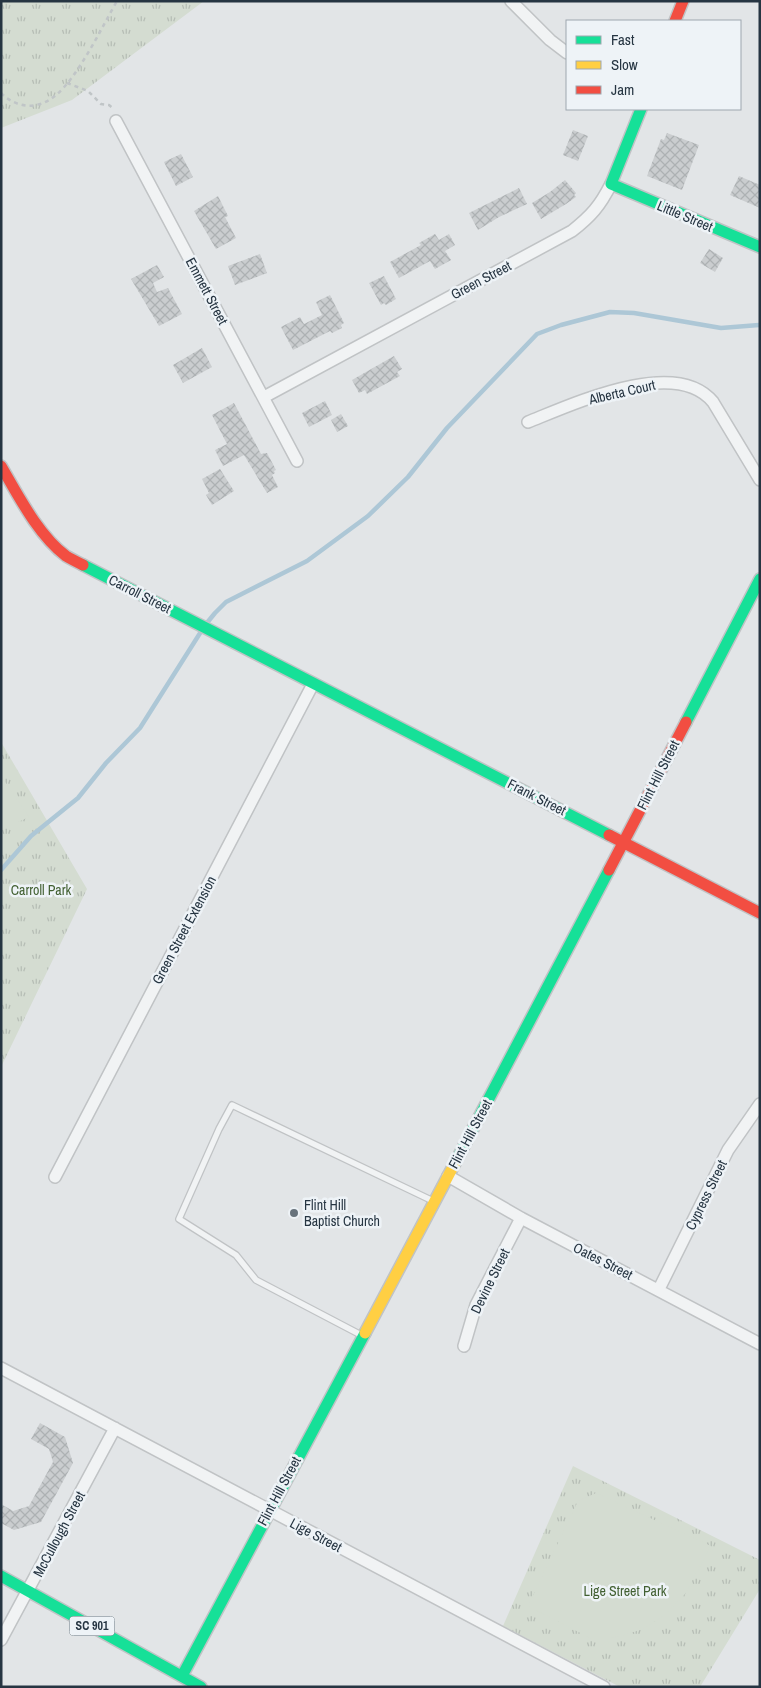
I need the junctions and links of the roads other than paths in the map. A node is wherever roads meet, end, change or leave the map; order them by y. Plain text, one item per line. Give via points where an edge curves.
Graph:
1 (511, 1) edge
2 (683, 1) edge
3 (675, 20) edge
4 (566, 52) edge
5 (641, 110) edge
6 (116, 117) road end
7 (611, 184) junction
8 (760, 248) edge
9 (264, 397) junction
10 (528, 422) dead end
11 (297, 461) dead end
12 (1, 466) edge
13 (760, 480) edge
14 (760, 579) edge
15 (314, 684) junction
16 (624, 842) junction
17 (760, 913) edge
18 (760, 1104) edge
19 (448, 1176) junction
20 (55, 1177) dead end
21 (435, 1202) junction
22 (521, 1218) junction
23 (659, 1289) junction
24 (362, 1336) junction
25 (760, 1344) edge
26 (464, 1346) dead end
27 (1, 1368) edge
28 (115, 1428) junction
29 (269, 1510) junction
30 (1, 1576) edge
31 (29, 1591) junction
32 (1, 1640) edge
33 (182, 1676) junction
34 (176, 1687) edge
35 (201, 1687) edge
36 (604, 1687) edge

1 - 4 street
2 - 3 main road
5 - 7 main road, Green Street
6 - 9 street, Emmett Street
7 - 8 main road, Little Street
7 - 9 street, Green Street via 593,214 572,231
9 - 11 street, Emmett Street
10 - 13 street, Alberta Court via 622,389 660,382 689,385 713,402
12 - 15 main road, Carroll Street via 38,527 66,556
14 - 16 main road, Flint Hill Street
15 - 16 main road, Frank Street
15 - 20 street, Green Street Extension
16 - 17 main road, Frank Street
16 - 19 main road, Flint Hill Street
18 - 23 street, Cypress Street via 728,1150
19 - 21 main road, Flint Hill Street
19 - 22 street, Oates Street
21 - 24 main road, Flint Hill Street
21 - 24 lane via 232,1105 178,1219 236,1256 256,1280
22 - 23 street, Oates Street
22 - 26 street, Devine Street via 476,1305
23 - 25 street, Oates Street
24 - 29 main road, Flint Hill Street
27 - 28 street, Lige Street
28 - 29 street, Lige Street
28 - 31 street, McCullough Street
29 - 33 main road, Flint Hill Street
29 - 36 street, Lige Street
30 - 31 main road, SC 901
31 - 32 street, McCullough Street
31 - 33 main road, SC 901
33 - 34 street, Flint Hill Street
33 - 35 main road, SC 901

